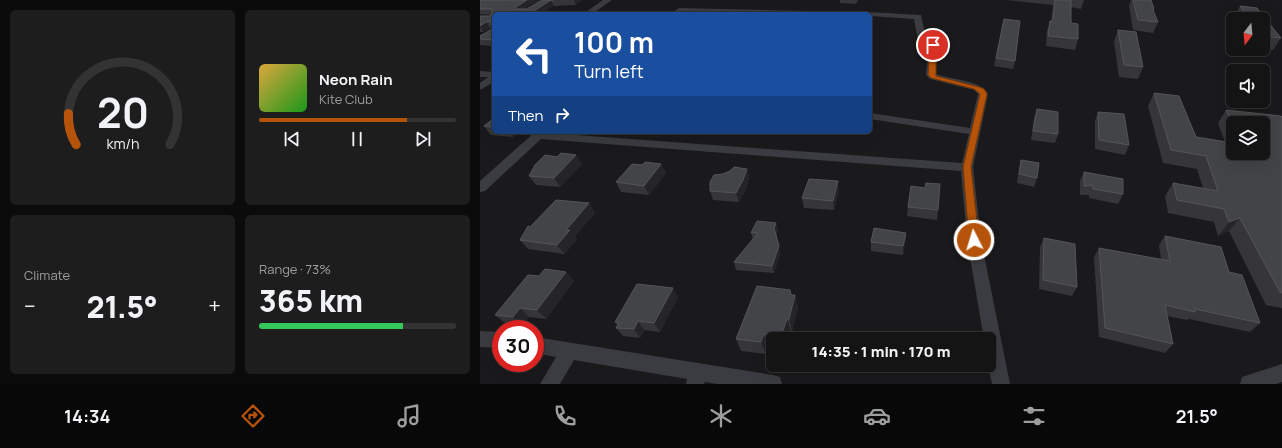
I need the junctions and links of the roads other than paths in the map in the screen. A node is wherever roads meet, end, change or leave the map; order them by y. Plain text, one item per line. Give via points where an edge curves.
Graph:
1 (608, 0) edge
2 (590, 12) edge
3 (678, 12) edge
4 (829, 12) edge
5 (872, 14) edge
6 (480, 74) edge
7 (492, 76) edge
8 (492, 78) edge
9 (480, 87) edge
10 (872, 116) edge
11 (975, 132) junction
12 (540, 134) edge
13 (967, 167) junction
14 (480, 188) edge
15 (480, 339) edge
16 (492, 340) edge
17 (544, 346) edge
18 (570, 350) junction
19 (1282, 373) edge
20 (697, 378) edge
21 (549, 384) edge
22 (774, 384) edge
23 (1001, 384) edge
24 (1249, 384) edge

1 - 2 street
3 - 4 street via 738,8
5 - 11 street via 918,17 921,35 933,45 931,75 982,91
6 - 7 street
8 - 9 street
10 - 11 street
11 - 13 street
12 - 13 street
12 - 14 street
13 - 23 street via 974,240
15 - 16 street
17 - 18 street
18 - 20 street
18 - 21 street
19 - 24 street
20 - 22 street

